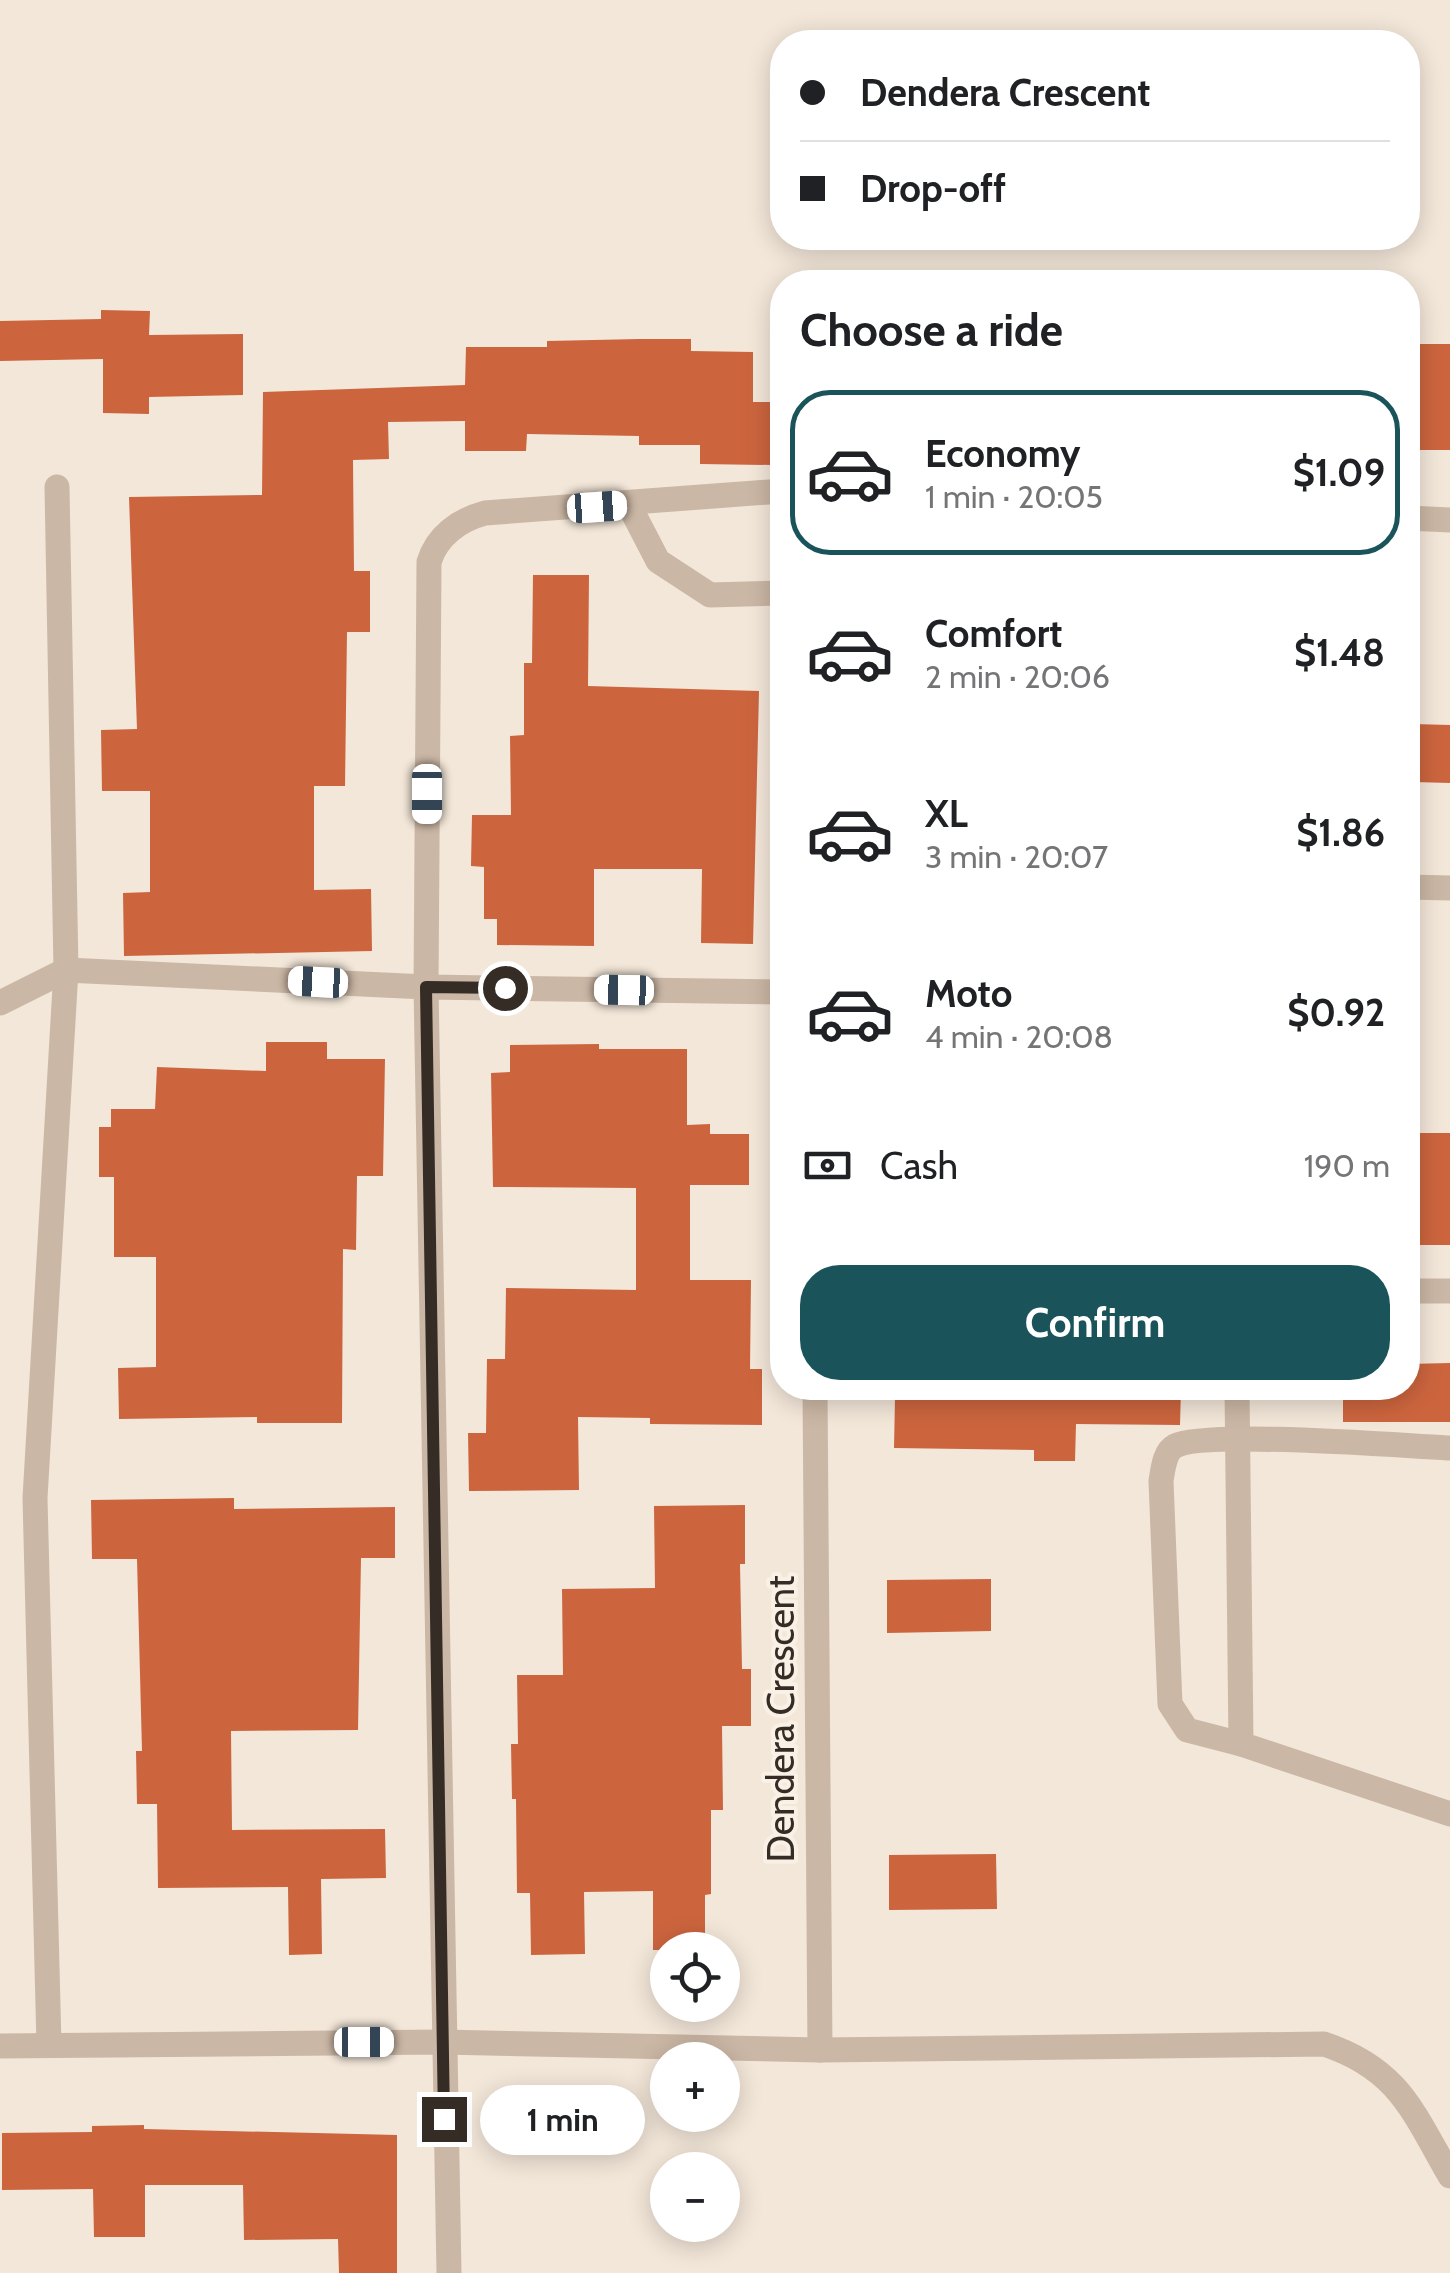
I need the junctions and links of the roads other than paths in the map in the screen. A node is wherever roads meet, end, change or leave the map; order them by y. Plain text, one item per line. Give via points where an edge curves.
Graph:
1 (57, 488) dead end
2 (770, 492) edge
3 (629, 505) junction
4 (1420, 519) edge
5 (1450, 520) edge
6 (770, 593) edge
7 (1420, 888) edge
8 (1450, 888) edge
9 (66, 970) junction
10 (426, 987) junction
11 (770, 992) edge
12 (0, 1003) edge
13 (1450, 1290) edge
14 (1420, 1291) edge
15 (815, 1400) edge
16 (1237, 1400) edge
17 (1236, 1440) junction
18 (1450, 1448) edge
19 (1241, 1744) junction
20 (1450, 1814) edge
21 (442, 2042) junction
22 (49, 2044) junction
23 (0, 2046) edge
24 (820, 2050) junction
25 (1450, 2176) edge
26 (449, 2273) edge

1 - 9 street
2 - 3 street
3 - 6 street via 658,561 710,595
3 - 10 street via 484,513 460,522 432,551
4 - 5 street
7 - 8 street
9 - 10 street
9 - 12 street
9 - 22 street via 36,1498
10 - 11 street
10 - 21 street
13 - 14 street
15 - 24 street, Dendera Crescent
16 - 17 street
17 - 18 street
17 - 19 street
17 - 19 street via 1175,1446 1162,1481 1170,1704 1187,1730
19 - 20 street
21 - 22 street
21 - 24 street
21 - 26 street
22 - 23 street
24 - 25 street via 1324,2044 1379,2069

